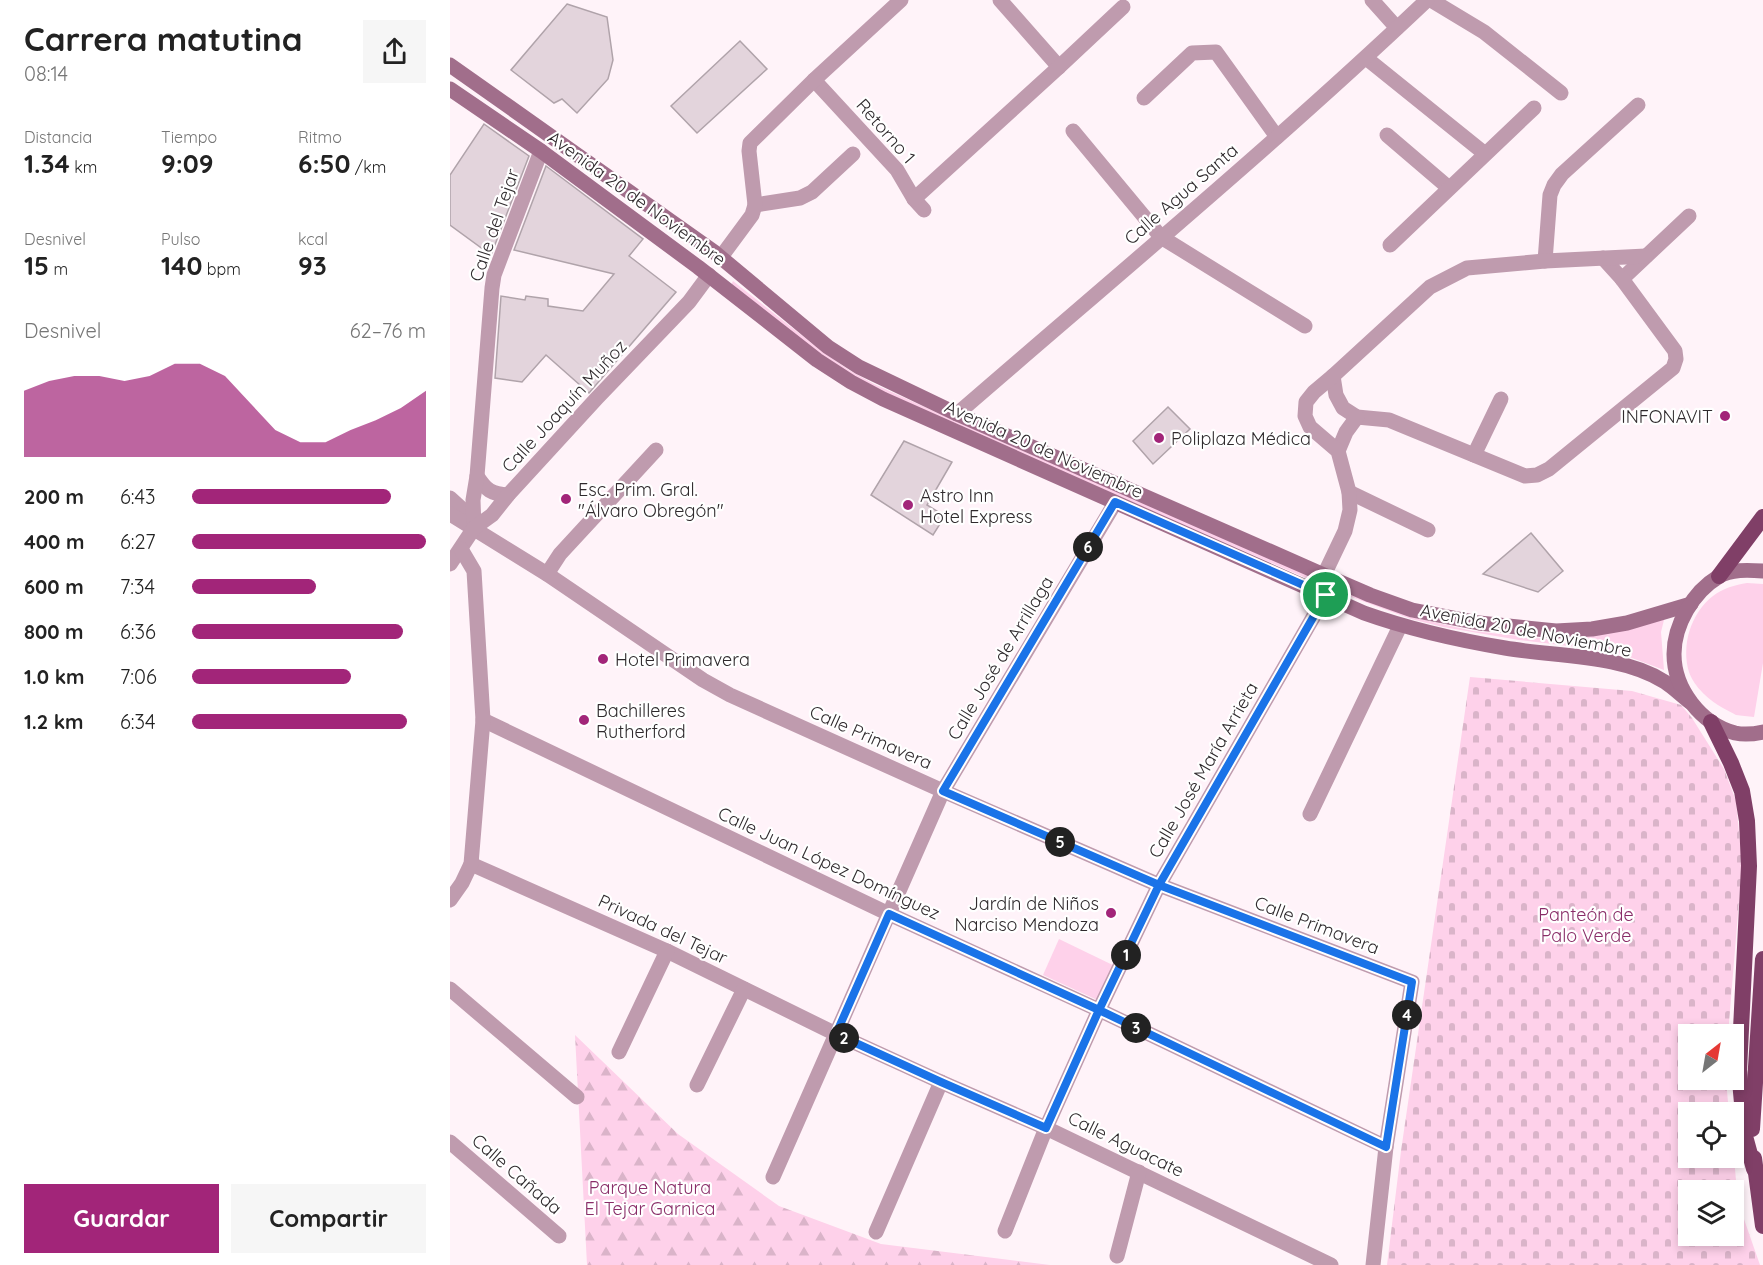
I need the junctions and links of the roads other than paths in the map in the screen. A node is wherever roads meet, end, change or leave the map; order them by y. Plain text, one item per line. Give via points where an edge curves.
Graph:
1 (901, 0) edge
2 (1000, 0) edge
3 (1372, 0) edge
4 (1429, 0) edge
5 (1123, 7) dead end
6 (1397, 28) junction
7 (1366, 58) junction
8 (450, 65) edge
9 (1059, 67) junction
10 (814, 80) junction
11 (450, 89) edge
12 (1562, 93) dead end
13 (1144, 98) dead end
14 (1638, 105) dead end
15 (1534, 108) dead end
16 (1073, 131) dead end
17 (1387, 135) dead end
18 (1276, 137) junction
19 (541, 151) junction
20 (1484, 153) junction
21 (853, 154) dead end
22 (1449, 188) junction
23 (755, 206) junction
24 (1689, 216) dead end
25 (1161, 237) junction
26 (1390, 244) dead end
27 (1646, 256) junction
28 (721, 257) junction
29 (1603, 258) junction
30 (1545, 261) junction
31 (709, 275) junction
32 (1622, 279) junction
33 (1305, 326) dead end
34 (1333, 376) junction
35 (1502, 399) dead end
36 (957, 414) junction
37 (1357, 417) junction
38 (656, 450) dead end
39 (1338, 451) junction
40 (1474, 455) junction
41 (477, 476) junction
42 (1349, 492) junction
43 (508, 495) junction
44 (450, 498) edge
45 (1115, 502) junction
46 (450, 514) edge
47 (1763, 517) edge
48 (474, 528) junction
49 (1428, 530) dead end
50 (461, 549) junction
51 (450, 564) edge
52 (1763, 571) edge
53 (547, 574) junction
54 (1324, 575) junction
55 (1719, 576) junction
56 (1326, 595) junction
57 (1691, 604) junction
58 (1400, 626) junction
59 (1690, 702) junction
60 (483, 720) junction
61 (1712, 722) junction
62 (1757, 733) edge
63 (943, 791) junction
64 (1310, 814) dead end
65 (471, 864) junction
66 (1159, 885) junction
67 (450, 900) edge
68 (889, 914) junction
69 (667, 951) junction
70 (1763, 959) edge
71 (450, 989) edge
72 (744, 989) junction
73 (1099, 1010) junction
74 (836, 1034) junction
75 (619, 1052) dead end
76 (941, 1082) junction
77 (697, 1085) dead end
78 (577, 1097) dead end
79 (1046, 1128) junction
80 (451, 1146) edge
81 (1386, 1147) junction
82 (1754, 1169) junction
83 (1139, 1172) junction
84 (773, 1177) dead end
85 (1763, 1226) edge
86 (1005, 1231) dead end
87 (876, 1232) dead end
88 (559, 1236) dead end
89 (1117, 1256) dead end
90 (1331, 1265) edge
91 (1373, 1265) edge

1 - 10 street
2 - 9 street
3 - 6 street
4 - 6 street, Calle Agua Santa
4 - 12 street via 1484,32
5 - 9 street
6 - 7 street, Calle Agua Santa
7 - 18 street, Calle Agua Santa
7 - 20 street
8 - 28 main road, Avenida 20 de Noviembre
9 - 10 street, Retorno 1 via 919,204 897,170
10 - 23 street via 750,143
11 - 19 main road, Avenida 20 de Noviembre
13 - 18 street via 1192,53 1216,52
14 - 30 street via 1554,184
15 - 20 street
16 - 25 street
17 - 22 street
18 - 25 street, Calle Agua Santa
19 - 31 main road, Avenida 20 de Noviembre
19 - 41 street, Calle del Tejar via 494,275
20 - 22 street
21 - 23 street via 812,192
22 - 26 street
23 - 28 street
24 - 27 street
25 - 33 street
25 - 36 street, Calle Agua Santa
27 - 29 street
27 - 32 street
28 - 36 main road, Avenida 20 de Noviembre via 835,352
29 - 30 street
29 - 32 street
30 - 34 street via 1467,268 1430,287
31 - 43 street, Calle Joaquín Muñoz via 689,302
31 - 45 main road, Avenida 20 de Noviembre via 851,382
32 - 40 street via 1675,351 1673,368 1537,475 1525,476
34 - 37 street via 1343,408
34 - 39 street via 1306,402 1305,416 1310,428
35 - 40 street
36 - 54 main road, Avenida 20 de Noviembre
37 - 39 street
37 - 40 street via 1389,420
38 - 53 street via 560,554
39 - 42 street
41 - 43 street via 490,491
41 - 48 street, Calle del Tejar via 472,500
42 - 49 street
42 - 54 street via 1345,531
43 - 48 street, Calle Joaquín Muñoz via 492,515
44 - 48 street, Calle Primavera
45 - 56 main road, Avenida 20 de Noviembre
45 - 63 street, Calle José de Arrillaga
46 - 48 street, Calle Primavera
47 - 55 highway
48 - 50 street, Calle Joaquín Muñoz
48 - 53 street, Calle Primavera
50 - 51 street, Calle Joaquín Muñoz
50 - 60 street via 474,571
52 - 55 main road via 1740,570
53 - 63 street, Calle Primavera via 712,685
54 - 57 main road, Avenida 20 de Noviembre via 1412,610 1479,623 1556,631 1627,622
55 - 57 main road
56 - 58 main road, Avenida 20 de Noviembre
56 - 66 street, Calle José María Arrieta
57 - 59 main road via 1677,630 1674,655 1678,680
58 - 59 main road, Avenida 20 de Noviembre via 1507,648 1616,664 1664,682
58 - 64 street
59 - 61 main road, Avenida 20 de Noviembre
60 - 65 street
60 - 68 street, Calle Juan López Domínguez
61 - 62 main road via 1735,732
61 - 82 highway via 1742,791 1747,821 1749,866 1738,1070 1745,1136
63 - 66 street, Calle Primavera
63 - 68 street, Calle José de Arrillaga
65 - 67 street
65 - 69 street, Privada del Tejar
66 - 73 street, Calle José María Arrieta
66 - 81 street, Calle Primavera via 1412,982
68 - 73 street, Calle Juan López Domínguez
68 - 74 street, Calle José de Arrillaga
69 - 72 street, Privada del Tejar
69 - 75 street
70 - 82 highway via 1752,1122
71 - 78 street
72 - 74 street, Privada del Tejar
72 - 77 street
73 - 79 street, Calle José María Arrieta
73 - 81 street, Calle Juan López Domínguez
74 - 76 street, Calle Aguacate
74 - 84 street, Calle José de Arrillaga
76 - 79 street, Calle Aguacate
76 - 87 street
79 - 83 street, Calle Aguacate
79 - 86 street, Calle José María Arrieta
80 - 88 street, Calle Cañada
81 - 91 street
82 - 85 highway
83 - 89 street
83 - 90 street, Calle Aguacate

